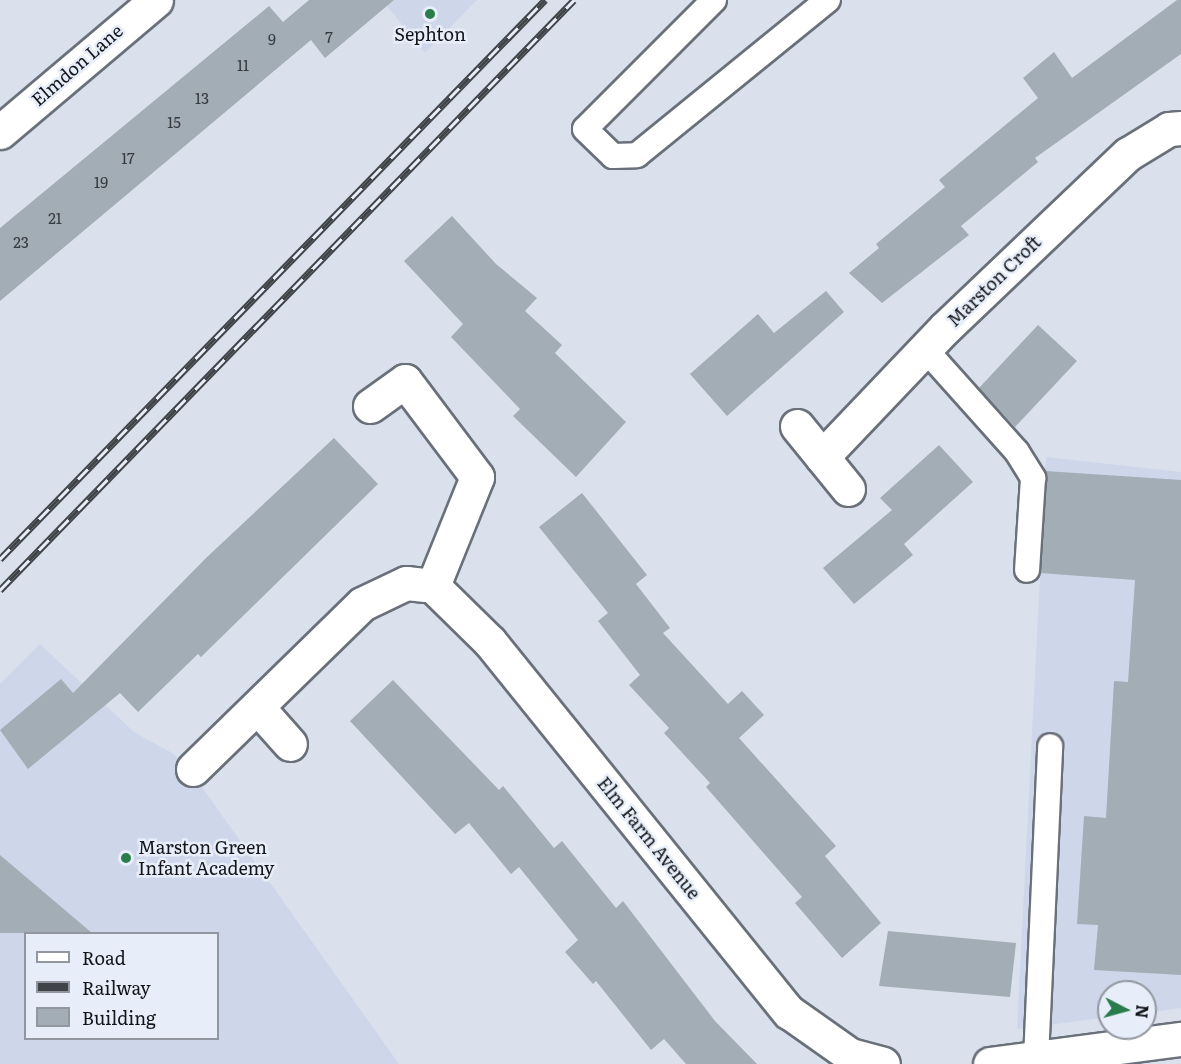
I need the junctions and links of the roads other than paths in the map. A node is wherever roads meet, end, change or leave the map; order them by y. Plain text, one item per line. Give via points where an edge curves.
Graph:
1 (156, 0) edge
2 (714, 0) edge
3 (828, 0) edge
4 (1181, 128) edge
5 (0, 132) edge
6 (925, 348) junction
7 (370, 406) dead end
8 (797, 426) dead end
9 (822, 457) junction
10 (848, 489) dead end
11 (1027, 570) dead end
12 (433, 586) junction
13 (258, 708) junction
14 (290, 744) dead end
15 (1050, 746) dead end
16 (194, 769) dead end
17 (1181, 1039) edge
18 (1036, 1059) junction
19 (883, 1064) edge
20 (990, 1064) edge

1 - 5 street, Elmdon Lane
2 - 3 lane via 585,129 613,156 637,154
4 - 6 street, Marston Croft via 1169,129 1128,154
6 - 9 street, Marston Croft
6 - 11 lane via 1017,452 1032,478
7 - 12 street via 405,381 477,477
8 - 9 street
9 - 10 street
12 - 13 street via 406,583 363,604
12 - 19 street, Elm Farm Avenue via 490,642 789,1012 850,1056
13 - 14 street
13 - 16 street
15 - 18 lane
17 - 18 street
18 - 20 street

